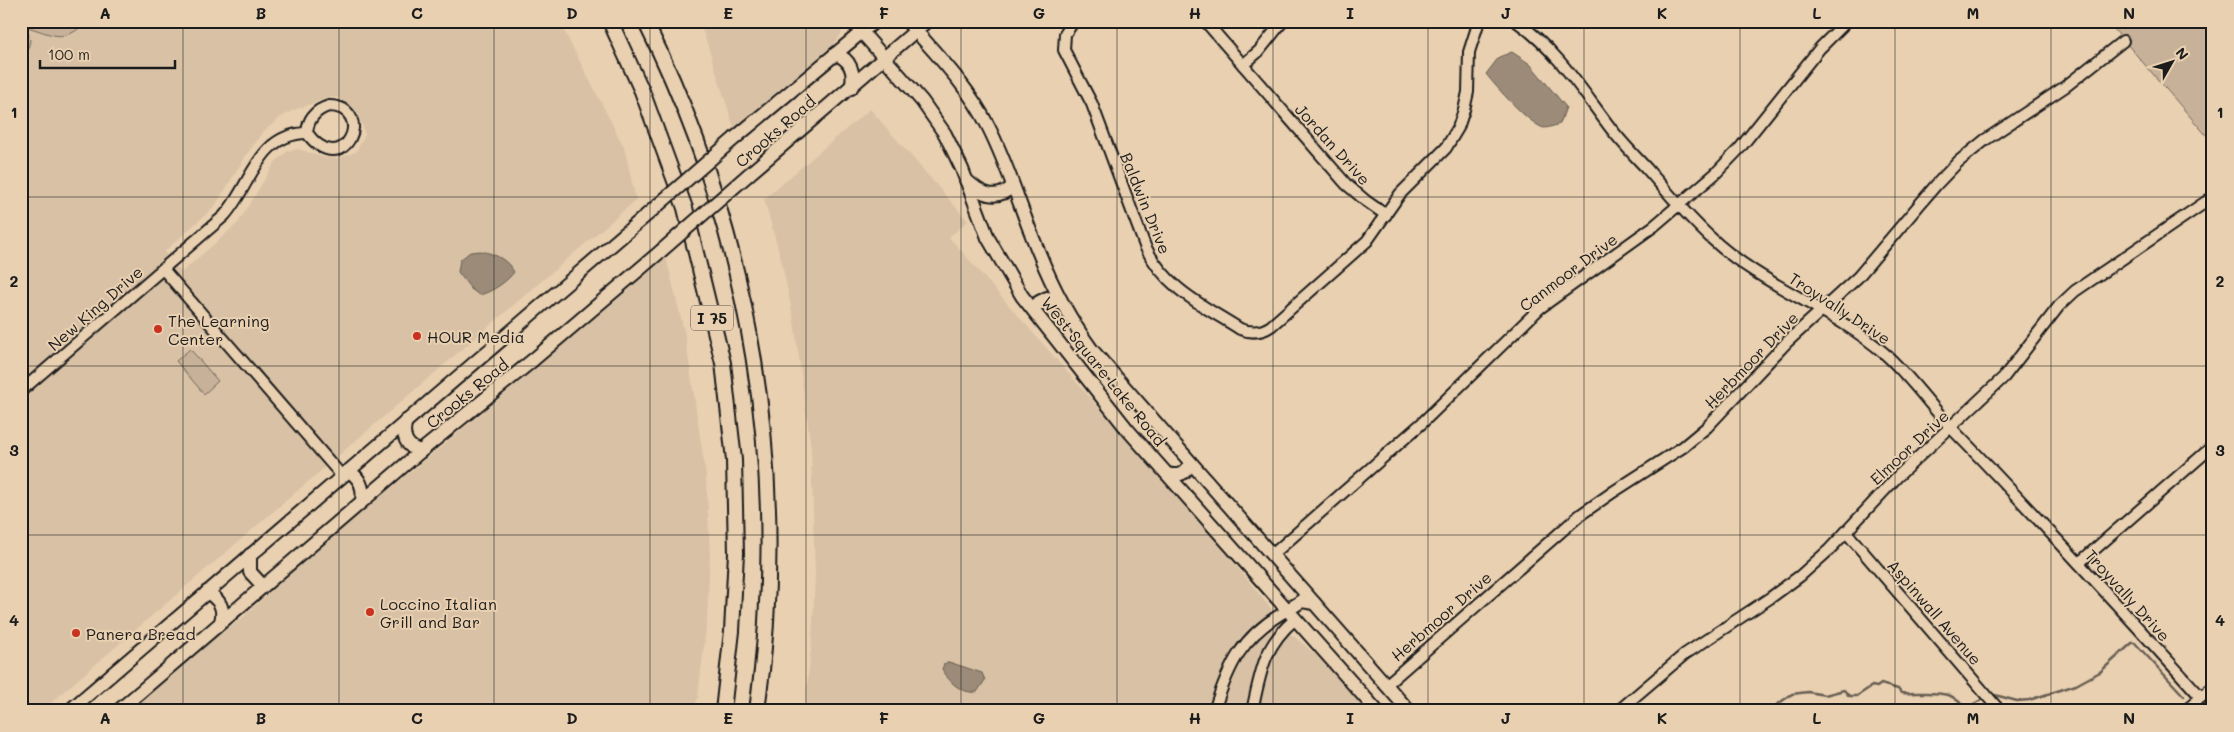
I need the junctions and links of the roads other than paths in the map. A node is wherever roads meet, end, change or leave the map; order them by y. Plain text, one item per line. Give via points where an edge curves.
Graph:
1 (610, 21) edge
2 (645, 21) edge
3 (852, 21) edge
4 (875, 21) edge
5 (926, 21) edge
6 (1074, 21) edge
7 (1205, 21) edge
8 (1283, 21) edge
9 (1479, 21) edge
10 (1516, 21) edge
11 (1847, 21) edge
12 (912, 26) edge
13 (862, 32) junction
14 (2123, 41) dead end
15 (835, 54) junction
16 (885, 59) junction
17 (1243, 65) junction
18 (851, 88) junction
19 (307, 133) junction
20 (966, 180) junction
21 (1013, 186) junction
22 (2213, 197) edge
23 (1679, 206) junction
24 (1386, 215) junction
25 (164, 269) junction
26 (1062, 303) junction
27 (1034, 310) junction
28 (1821, 312) junction
29 (21, 392) edge
30 (406, 422) junction
31 (1951, 428) junction
32 (2213, 446) edge
33 (421, 451) junction
34 (1190, 462) junction
35 (345, 473) junction
36 (1167, 474) junction
37 (362, 501) junction
38 (1846, 532) junction
39 (250, 555) junction
40 (1272, 555) junction
41 (2079, 563) junction
42 (263, 586) junction
43 (207, 592) junction
44 (1314, 603) junction
45 (1290, 615) junction
46 (221, 622) junction
47 (1386, 685) junction
48 (2213, 687) edge
49 (2201, 697) junction
50 (68, 711) edge
51 (118, 711) edge
52 (723, 711) edge
53 (758, 711) edge
54 (1214, 711) edge
55 (1252, 711) edge
56 (1377, 711) edge
57 (1409, 711) edge
58 (1618, 711) edge
59 (2000, 711) edge
60 (2185, 711) edge

1 - 52 highway, I 75 via 642,92 685,208 723,364 734,460 736,553
2 - 53 highway, I 75 via 682,101 712,184 746,309 766,460 770,546 768,609
3 - 13 main road, West Square Lake Road
4 - 13 main road, Crooks Road
5 - 12 main road, Crooks Road
6 - 24 street, Baldwin Drive via 1064,40 1066,55 1092,104 1152,261 1181,292 1240,329 1255,332 1271,326 1360,248
7 - 17 street, Jordan Drive
8 - 17 street
9 - 24 street via 1470,52 1466,101 1458,128 1446,148 1407,186
10 - 23 street, Troyvally Drive via 1556,57 1610,128
11 - 23 street, Canmoor Drive via 1801,69 1727,163
12 - 16 main road, Crooks Road
12 - 21 main road, West Square Lake Road via 976,105 998,146
13 - 15 main road, Crooks Road
13 - 16 main road, West Square Lake Road
14 - 28 street, Herbmoor Drive via 2066,86 1958,162 1876,258
15 - 18 main road via 845,59 852,69
15 - 30 main road, Crooks Road, bridge
16 - 18 main road, Crooks Road
16 - 20 main road, West Square Lake Road via 938,122
17 - 24 street, Jordan Drive via 1346,184
18 - 33 main road, Crooks Road, bridge via 533,360
19 - 19 street via 318,146 337,150 346,145 354,130 349,115 342,109 329,106 310,119
19 - 25 street via 287,136 268,148 229,210
20 - 21 main road via 994,196
20 - 27 main road, West Square Lake Road via 994,250
21 - 26 main road, West Square Lake Road
22 - 31 street, Elmoor Drive via 2075,291 2059,306 2004,377
23 - 28 street, Troyvally Drive via 1741,263
23 - 40 street, Canmoor Drive via 1540,308 1421,424
25 - 29 street, New King Drive
25 - 35 street, New King Drive
26 - 27 main road via 1047,298
26 - 34 main road, West Square Lake Road via 1100,361
27 - 36 main road, West Square Lake Road
28 - 31 street, Troyvally Drive via 1886,354
28 - 47 street, Herbmoor Drive via 1782,346 1699,434 1580,515
30 - 33 main road via 404,433 408,443
30 - 35 main road, Crooks Road
31 - 38 street, Elmoor Drive via 1892,482
31 - 41 street, Troyvally Drive
32 - 41 street
33 - 37 main road, Crooks Road
34 - 36 main road via 1180,475
34 - 40 main road, West Square Lake Road
35 - 37 main road via 353,474 361,482
35 - 39 main road, Crooks Road
36 - 45 main road, West Square Lake Road
37 - 42 main road, Crooks Road
38 - 58 street, Elmoor Drive via 1794,581 1685,654
38 - 59 street, Aspinwall Avenue
39 - 42 main road via 250,572
39 - 43 main road, Crooks Road
40 - 44 main road, West Square Lake Road
41 - 49 street, Troyvally Drive
42 - 46 main road, Crooks Road
43 - 46 main road via 222,607
43 - 50 main road, Crooks Road
44 - 45 main road via 1302,601
44 - 47 main road, West Square Lake Road
45 - 54 street via 1270,620 1235,656
45 - 55 street via 1264,659
45 - 56 main road, West Square Lake Road
46 - 51 main road, Crooks Road
47 - 57 main road, West Square Lake Road
48 - 49 street
49 - 60 street

